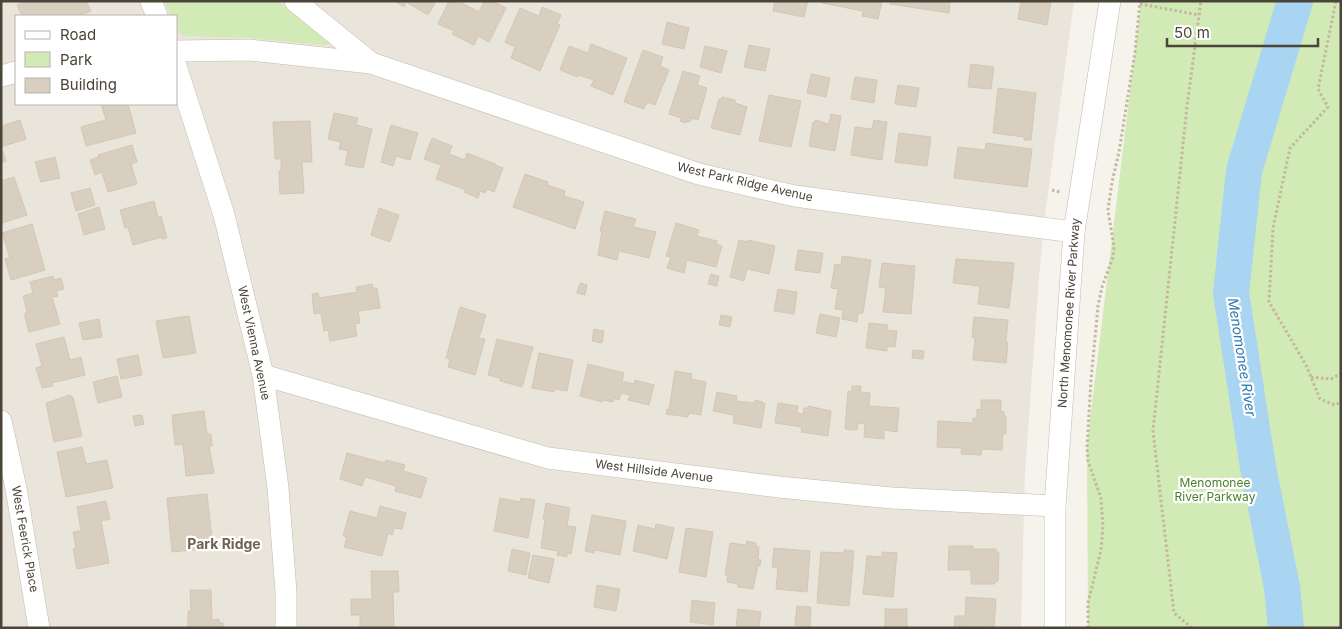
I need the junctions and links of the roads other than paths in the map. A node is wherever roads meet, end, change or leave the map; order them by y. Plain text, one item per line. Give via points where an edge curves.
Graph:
1 (151, 1) edge
2 (295, 1) edge
3 (1110, 1) edge
4 (157, 15) edge
5 (178, 50) edge
6 (371, 62) junction
7 (15, 72) edge
8 (178, 72) edge
9 (1, 76) edge
10 (1074, 232) junction
11 (263, 376) junction
12 (1, 421) edge
13 (1056, 506) junction
14 (39, 628) edge
15 (286, 628) edge
16 (1055, 628) edge

1 - 4 street
2 - 6 street, West Park Ridge Avenue
3 - 10 street, North Menomonee River Parkway
5 - 6 street, West Park Ridge Avenue via 249,50
6 - 10 street, West Park Ridge Avenue via 699,174 795,196
7 - 9 street
8 - 11 street, West Vienna Avenue via 224,215
10 - 13 street, North Menomonee River Parkway
11 - 13 street, West Hillside Avenue via 548,458 883,498
11 - 15 street, West Vienna Avenue via 278,488
12 - 14 street, West Feerick Place via 16,488
13 - 16 street, North Menomonee River Parkway

